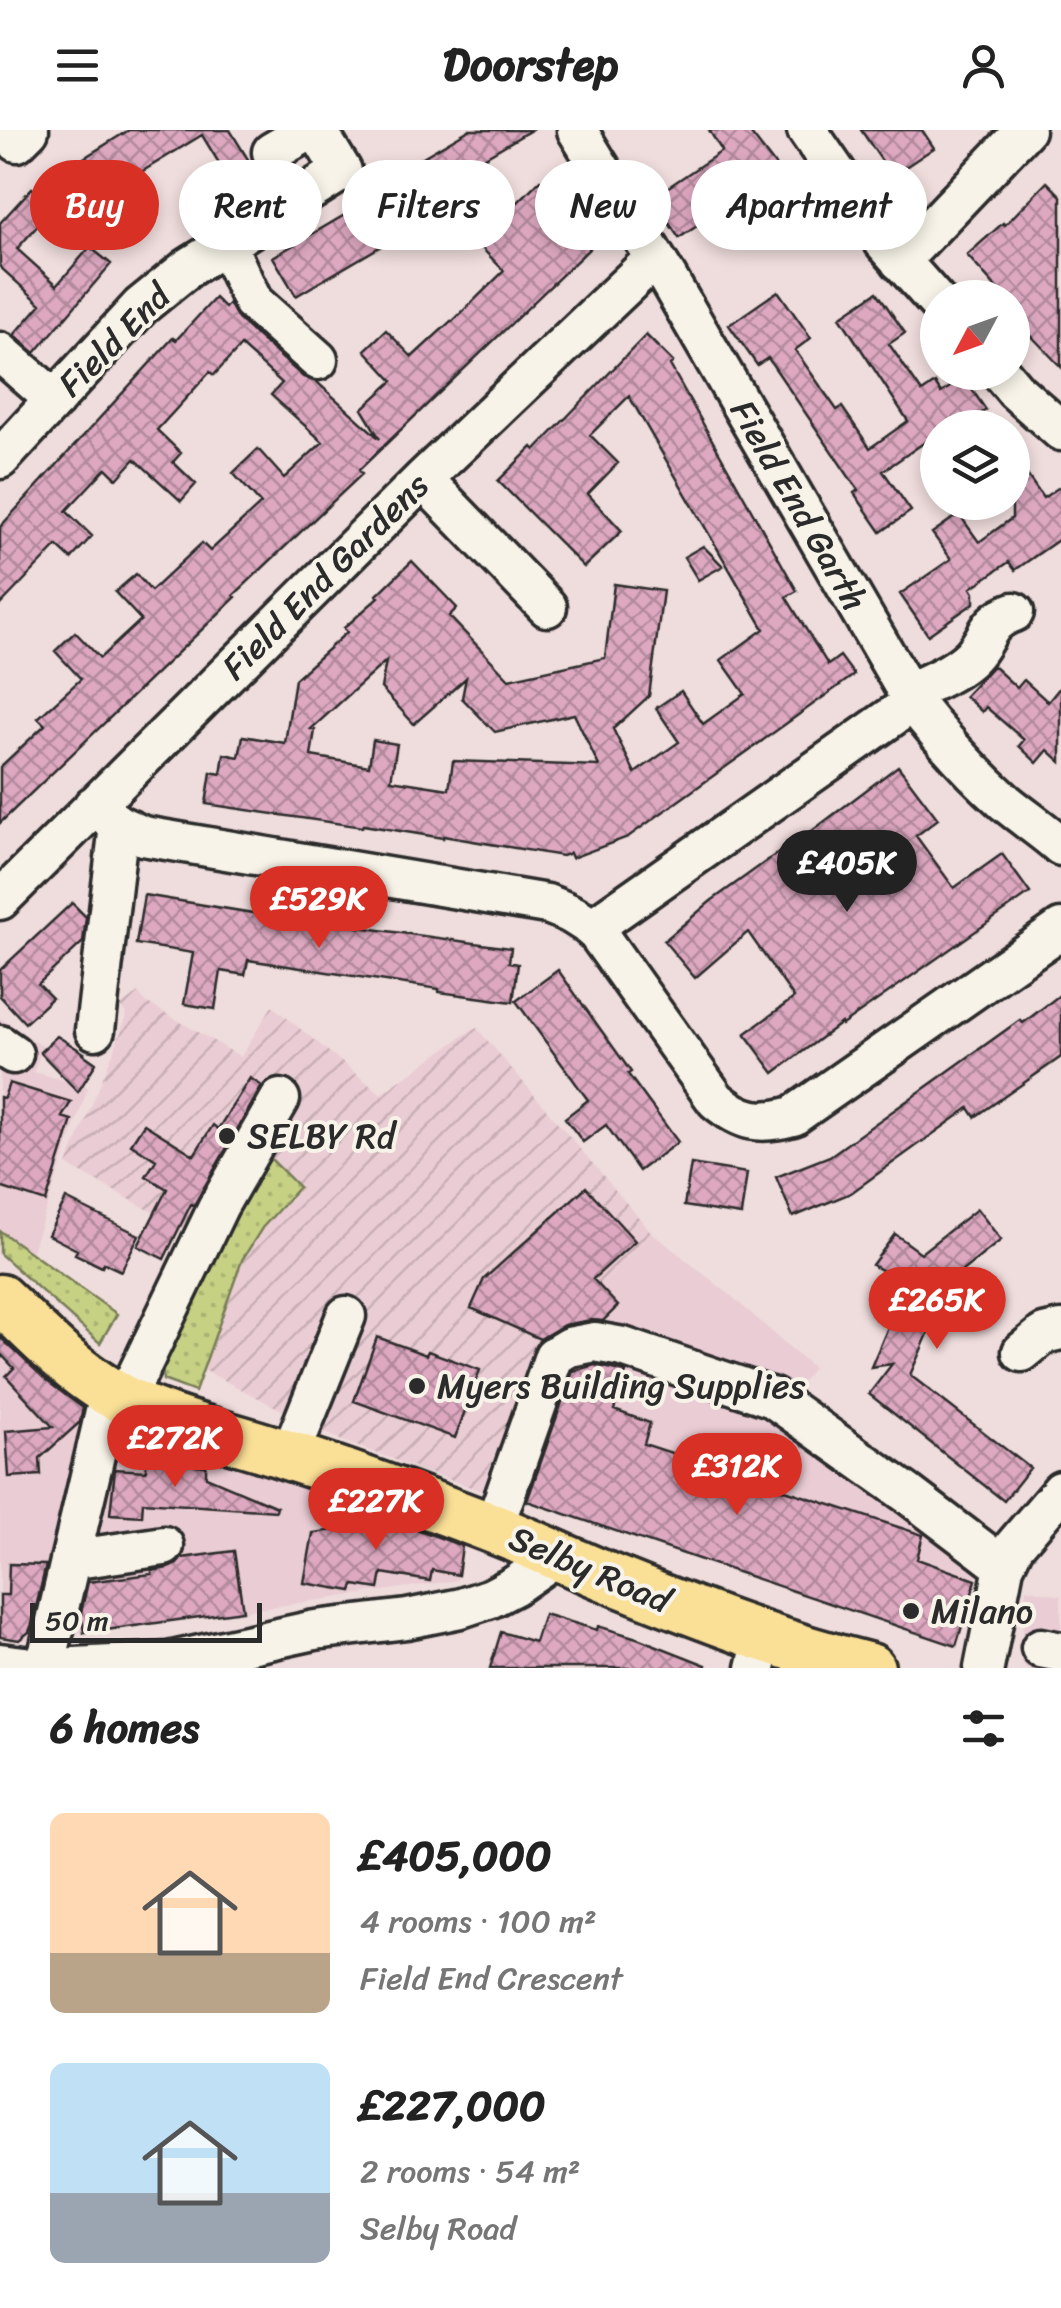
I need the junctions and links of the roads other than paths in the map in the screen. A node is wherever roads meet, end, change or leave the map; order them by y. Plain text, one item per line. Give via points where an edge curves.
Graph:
1 (313, 130) edge
2 (577, 130) edge
3 (807, 130) edge
4 (1025, 130) edge
5 (272, 152) dead end
6 (322, 184) edge
7 (216, 250) edge
8 (229, 250) edge
9 (655, 258) junction
10 (900, 261) junction
11 (920, 283) edge
12 (0, 352) edge
13 (318, 360) dead end
14 (1015, 390) edge
15 (55, 400) junction
16 (1061, 432) edge
17 (0, 459) edge
18 (423, 479) junction
19 (547, 608) dead end
20 (1014, 612) dead end
21 (911, 697) junction
22 (106, 816) junction
23 (1061, 846) edge
24 (0, 900) edge
25 (592, 928) junction
26 (1061, 929) edge
27 (94, 1030) dead end
28 (280, 1099) dead end
29 (0, 1299) edge
30 (346, 1316) dead end
31 (1061, 1330) edge
32 (1022, 1352) dead end
33 (119, 1397) junction
34 (290, 1455) junction
35 (1061, 1491) edge
36 (494, 1528) junction
37 (164, 1546) dead end
38 (557, 1556) junction
39 (70, 1560) junction
40 (1004, 1566) junction
41 (760, 1652) edge
42 (0, 1663) edge
43 (168, 1665) edge
44 (43, 1668) edge
45 (56, 1668) edge
46 (870, 1668) edge
47 (984, 1668) edge

1 - 5 street
1 - 6 street, Field End via 342,171
2 - 9 street, Field End Garth
3 - 10 street
4 - 10 street
7 - 15 street, Field End via 141,306
8 - 13 street via 254,302
9 - 18 street, Field End Gardens
9 - 21 street, Field End Garth
10 - 11 street
12 - 15 street
14 - 16 street
15 - 17 street, Field End
18 - 19 street
18 - 22 street, Field End Gardens
20 - 21 street via 999,617 968,660
21 - 23 street, Field End Garth via 974,774
21 - 25 street
22 - 24 street, Field End Gardens
22 - 25 street via 143,836 546,904
22 - 27 street
25 - 26 street via 716,1100 732,1114 773,1121 792,1116
28 - 33 street
29 - 33 main road, Selby Road via 60,1356
30 - 34 street
31 - 32 street
33 - 34 main road, Selby Road
33 - 39 street via 105,1412
34 - 36 main road, Selby Road
35 - 40 street
36 - 38 main road, Selby Road
36 - 40 street via 554,1356 595,1342 772,1398
37 - 39 street
38 - 41 main road, Selby Road via 660,1598
38 - 43 street via 514,1586 461,1608 315,1630
39 - 44 street
40 - 47 street
41 - 46 main road, Selby Road
42 - 44 street
43 - 45 street

